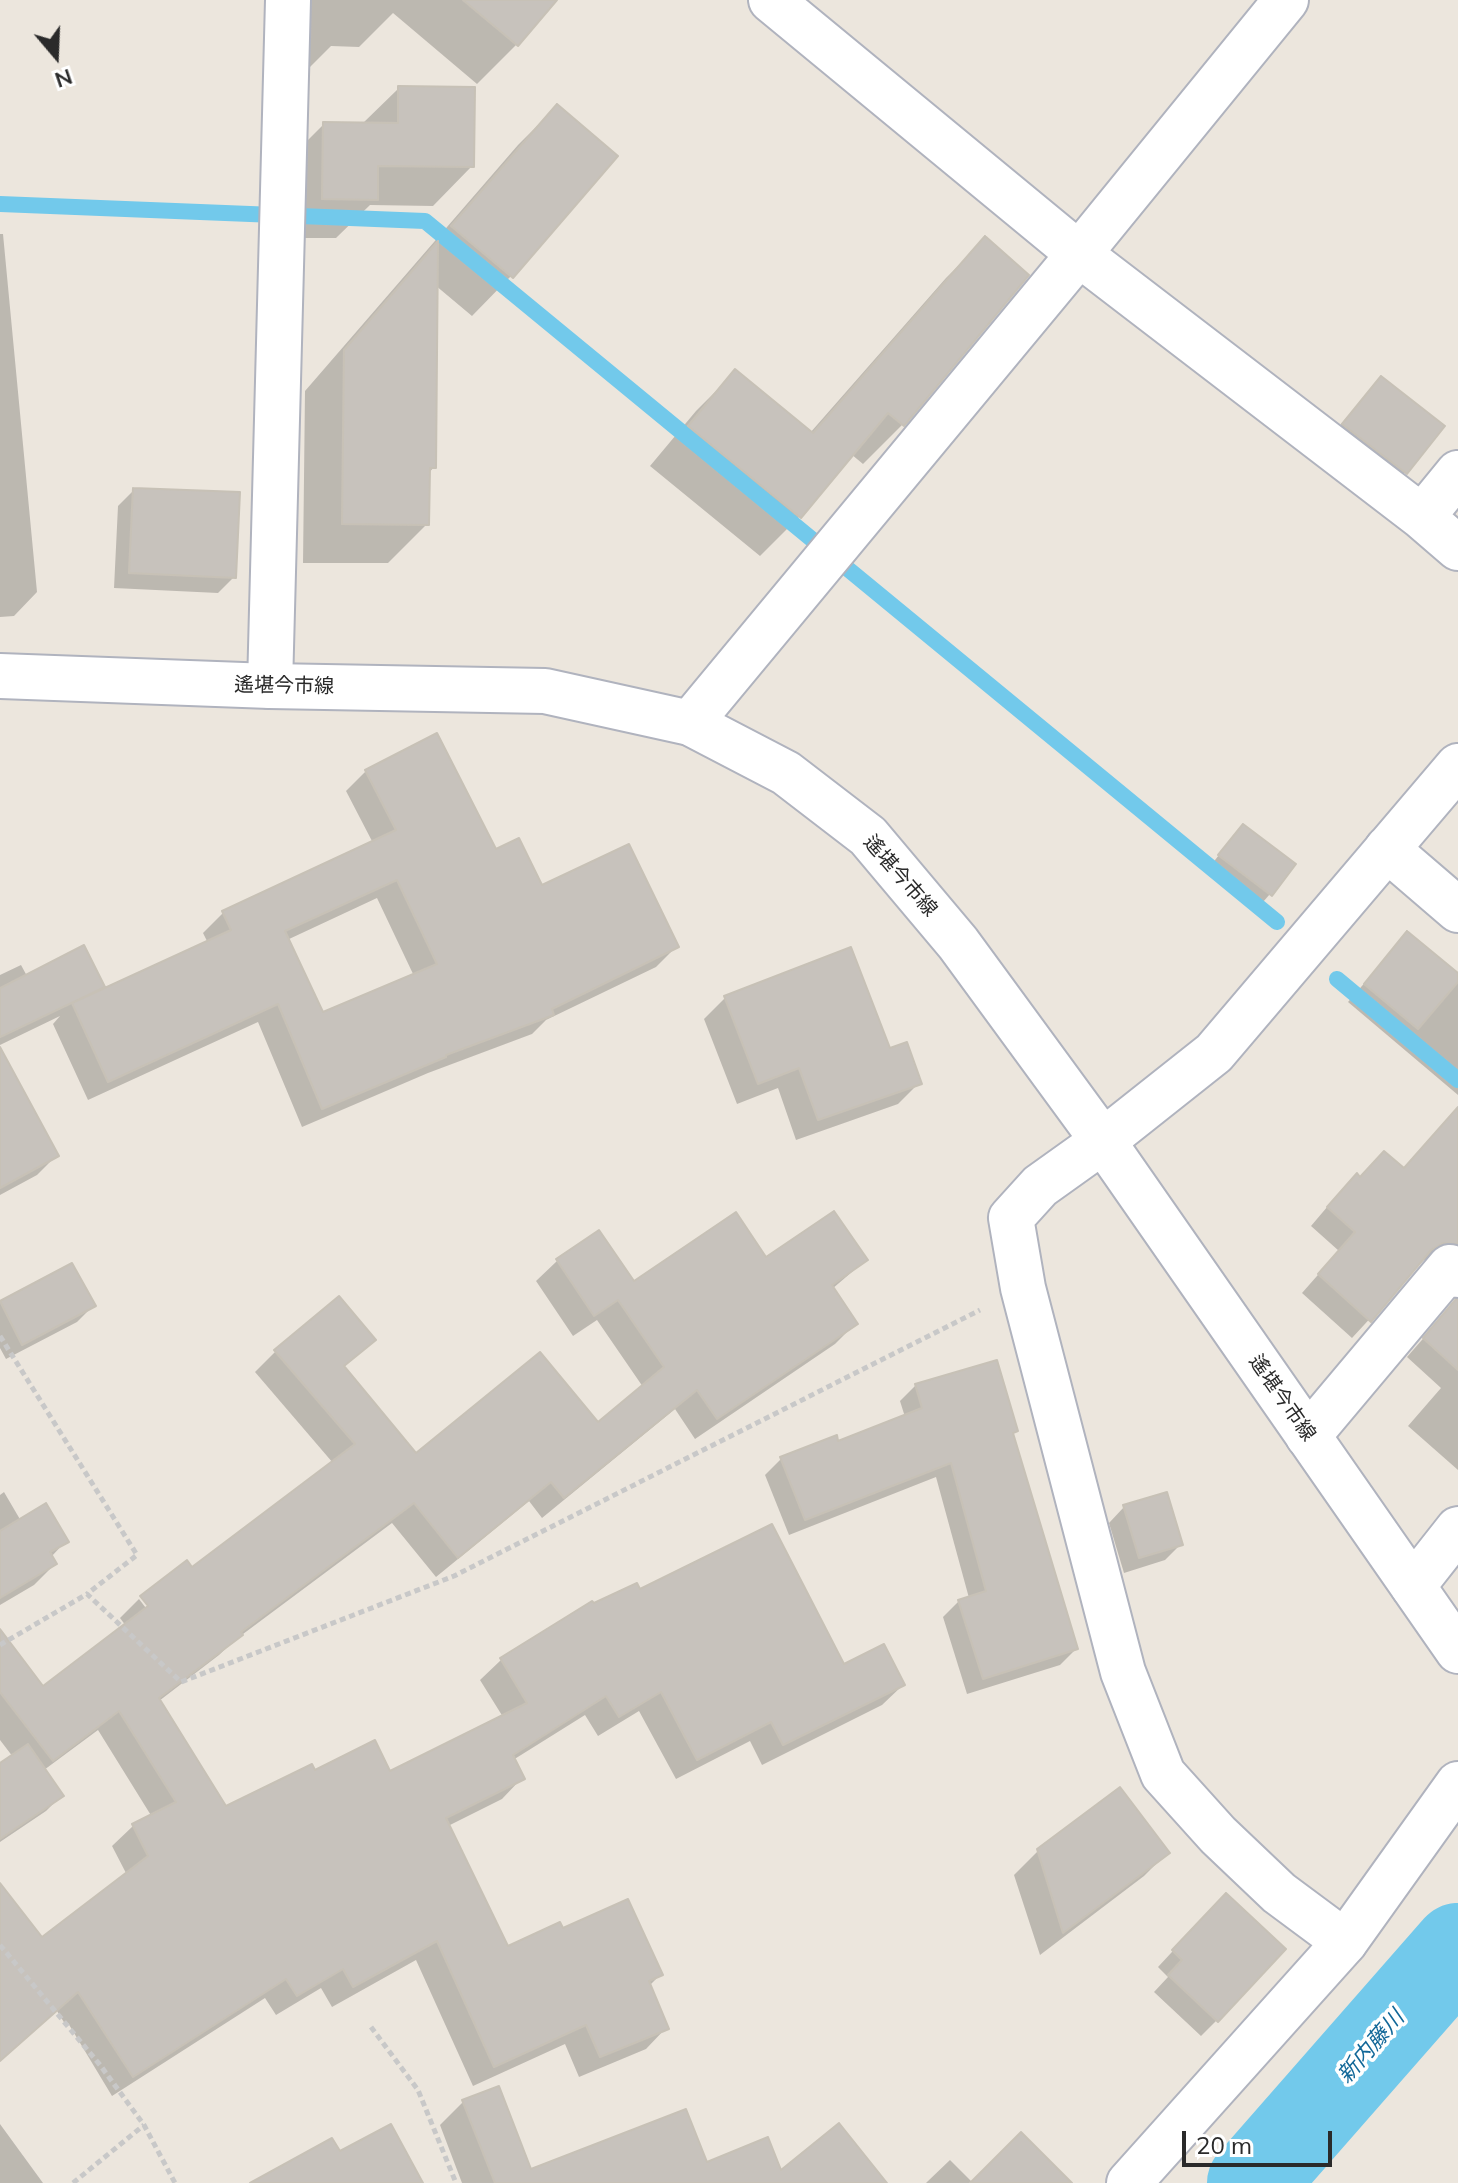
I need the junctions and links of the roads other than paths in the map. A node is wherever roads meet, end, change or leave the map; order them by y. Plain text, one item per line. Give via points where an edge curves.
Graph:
1 (288, 0) edge
2 (771, 0) edge
3 (1286, 0) edge
4 (1079, 254) junction
5 (1458, 473) edge
6 (1422, 517) junction
7 (1458, 548) edge
8 (0, 676) edge
9 (270, 686) junction
10 (690, 723) junction
11 (1458, 766) edge
12 (1387, 849) junction
13 (1458, 910) edge
14 (1103, 1141) junction
15 (1458, 1275) edge
16 (1308, 1436) junction
17 (1458, 1529) edge
18 (1413, 1586) junction
19 (1458, 1651) edge
20 (1458, 1784) edge
21 (1345, 1942) junction
22 (1129, 2183) edge

1 - 9 street
2 - 4 street
3 - 4 street
4 - 6 street
4 - 10 street
5 - 6 street
6 - 7 street
8 - 9 street, 遙堪今市線
9 - 10 street, 遙堪今市線 via 545,691
10 - 14 street, 遙堪今市線 via 786,773 868,836 958,943
11 - 12 street
12 - 13 street
12 - 14 street via 1214,1053
14 - 16 street, 遙堪今市線
14 - 21 street via 1040,1186 1011,1218 1023,1288 1123,1672 1163,1774 1279,1893
15 - 16 street via 1450,1267
16 - 18 street, 遙堪今市線
17 - 18 street
18 - 19 street, 遙堪今市線
20 - 21 street
21 - 22 street

